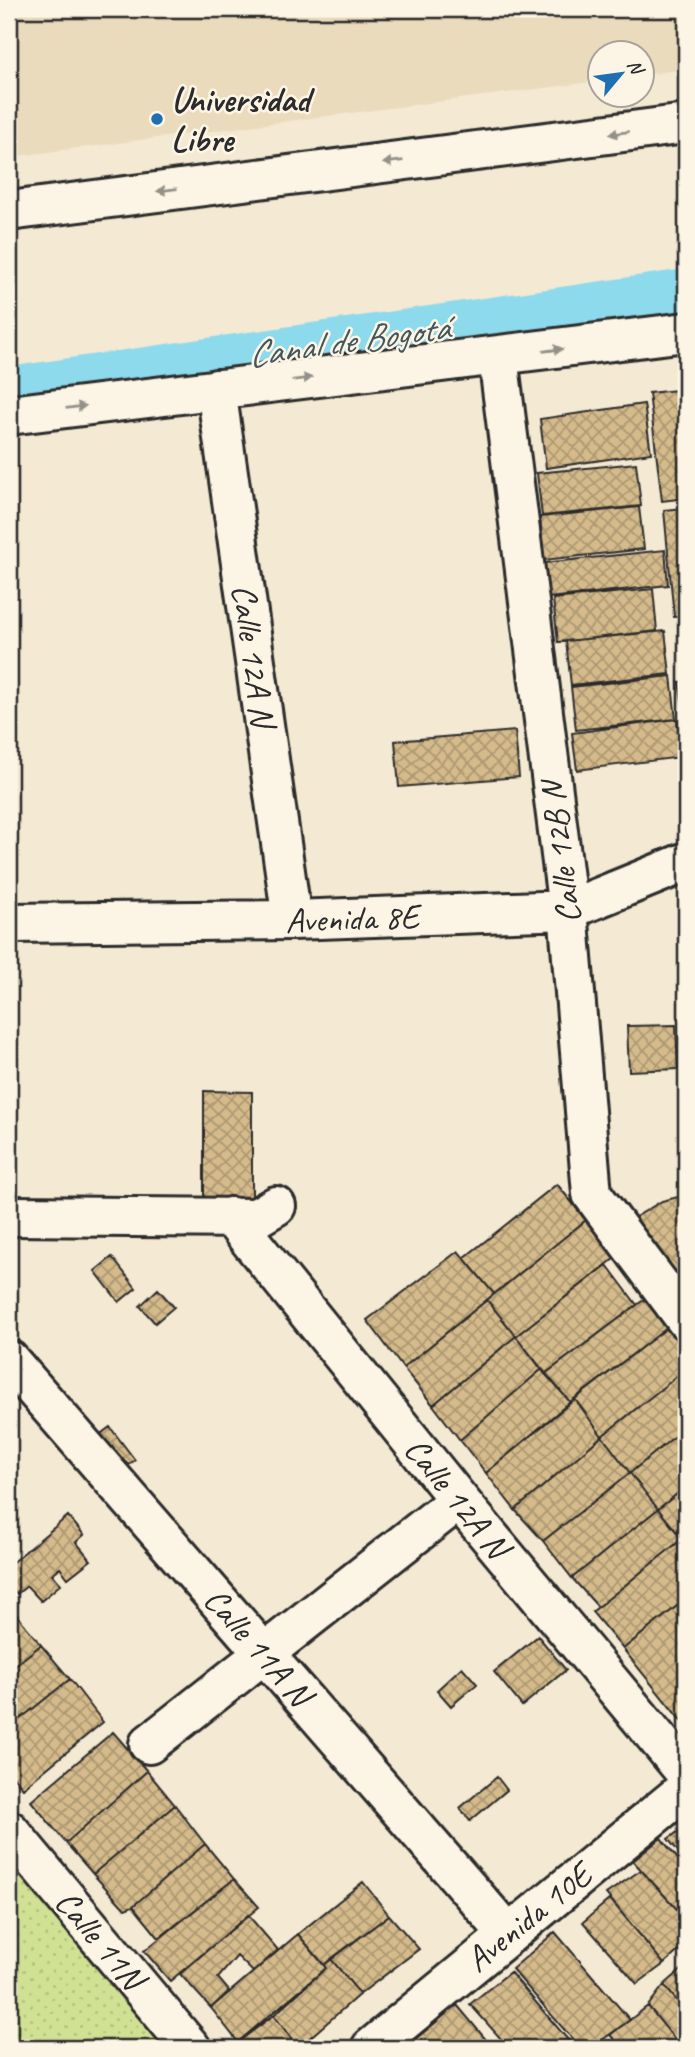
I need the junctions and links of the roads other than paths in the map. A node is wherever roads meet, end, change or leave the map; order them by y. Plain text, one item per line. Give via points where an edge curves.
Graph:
1 (686, 124) edge
2 (9, 211) edge
3 (686, 332) edge
4 (498, 357) junction
5 (216, 389) junction
6 (9, 415) edge
7 (686, 862) edge
8 (568, 910) junction
9 (292, 920) junction
10 (9, 923) edge
11 (276, 1206) dead end
12 (9, 1216) edge
13 (231, 1217) junction
14 (686, 1320) edge
15 (9, 1360) edge
16 (459, 1500) junction
17 (263, 1652) junction
18 (149, 1745) dead end
19 (686, 1773) edge
20 (686, 1789) edge
21 (9, 1830) edge
22 (507, 1933) junction
23 (191, 2048) edge
24 (371, 2048) edge

1 -> 2 street
4 -> 3 street
5 -> 4 street
4 - 8 street, Calle 12B N
6 -> 5 street
5 - 9 street, Calle 12A N
7 - 8 street, Avenida 8E
8 - 9 street, Avenida 8E
8 - 14 street, Calle 12B N via 592,1194
9 - 10 street, Avenida 8E
11 - 13 street via 256,1218
12 - 13 street
13 - 16 street, Calle 12A N
15 - 17 street, Calle 11A N
16 - 17 street
16 - 19 street, Calle 12A N
17 - 18 street
17 - 22 street, Calle 11A N
20 - 22 street, Avenida 10E
21 - 23 street, Calle 11N
22 - 24 street, Avenida 10E

